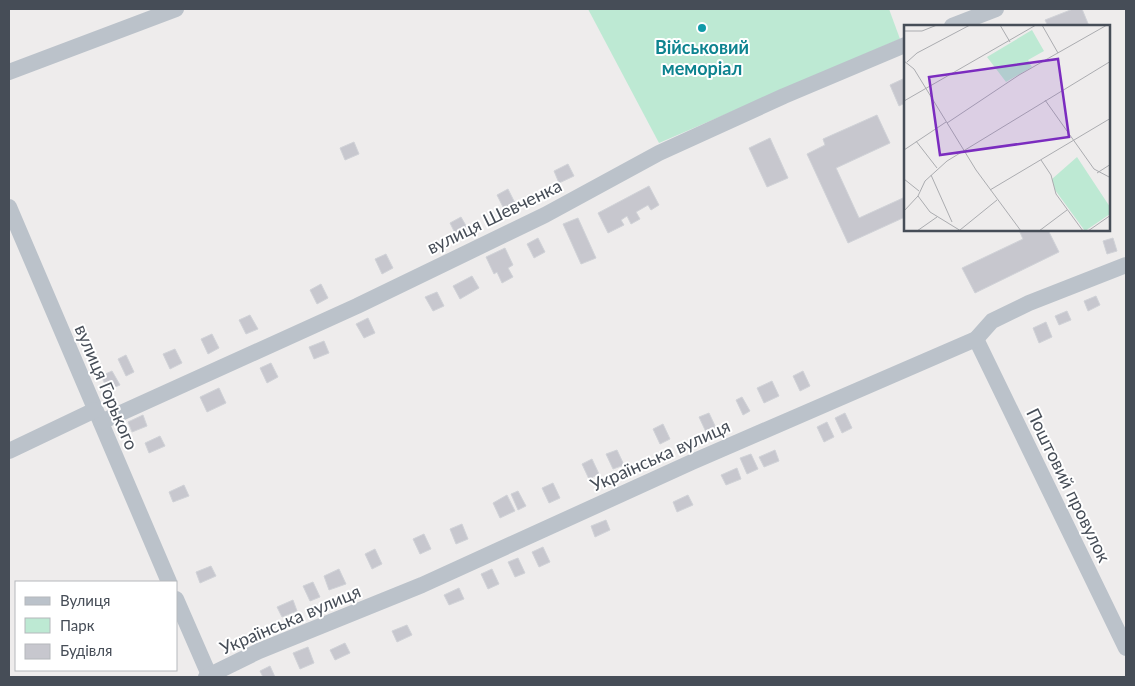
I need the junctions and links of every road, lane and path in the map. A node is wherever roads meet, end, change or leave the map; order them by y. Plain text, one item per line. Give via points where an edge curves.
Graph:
1 (176, 9) edge
2 (996, 9) edge
3 (955, 25) edge
4 (904, 45) edge
5 (9, 72) edge
6 (9, 207) edge
7 (1126, 265) edge
8 (976, 339) junction
9 (98, 416) junction
10 (9, 450) edge
11 (169, 581) edge
12 (178, 603) edge
13 (1126, 648) edge
14 (208, 677) edge

1 - 5 street
2 - 3 street
4 - 9 street, вулиця Шевченка via 659,153 545,215 381,294
6 - 9 street, вулиця Горького
7 - 8 street, Українська вулиця via 1000,317
8 - 13 street, Поштовий провулок
8 - 14 street, Українська вулиця via 692,462 422,585 259,651
9 - 10 street, вулиця Шевченка
9 - 11 street, вулиця Горького
12 - 14 street

